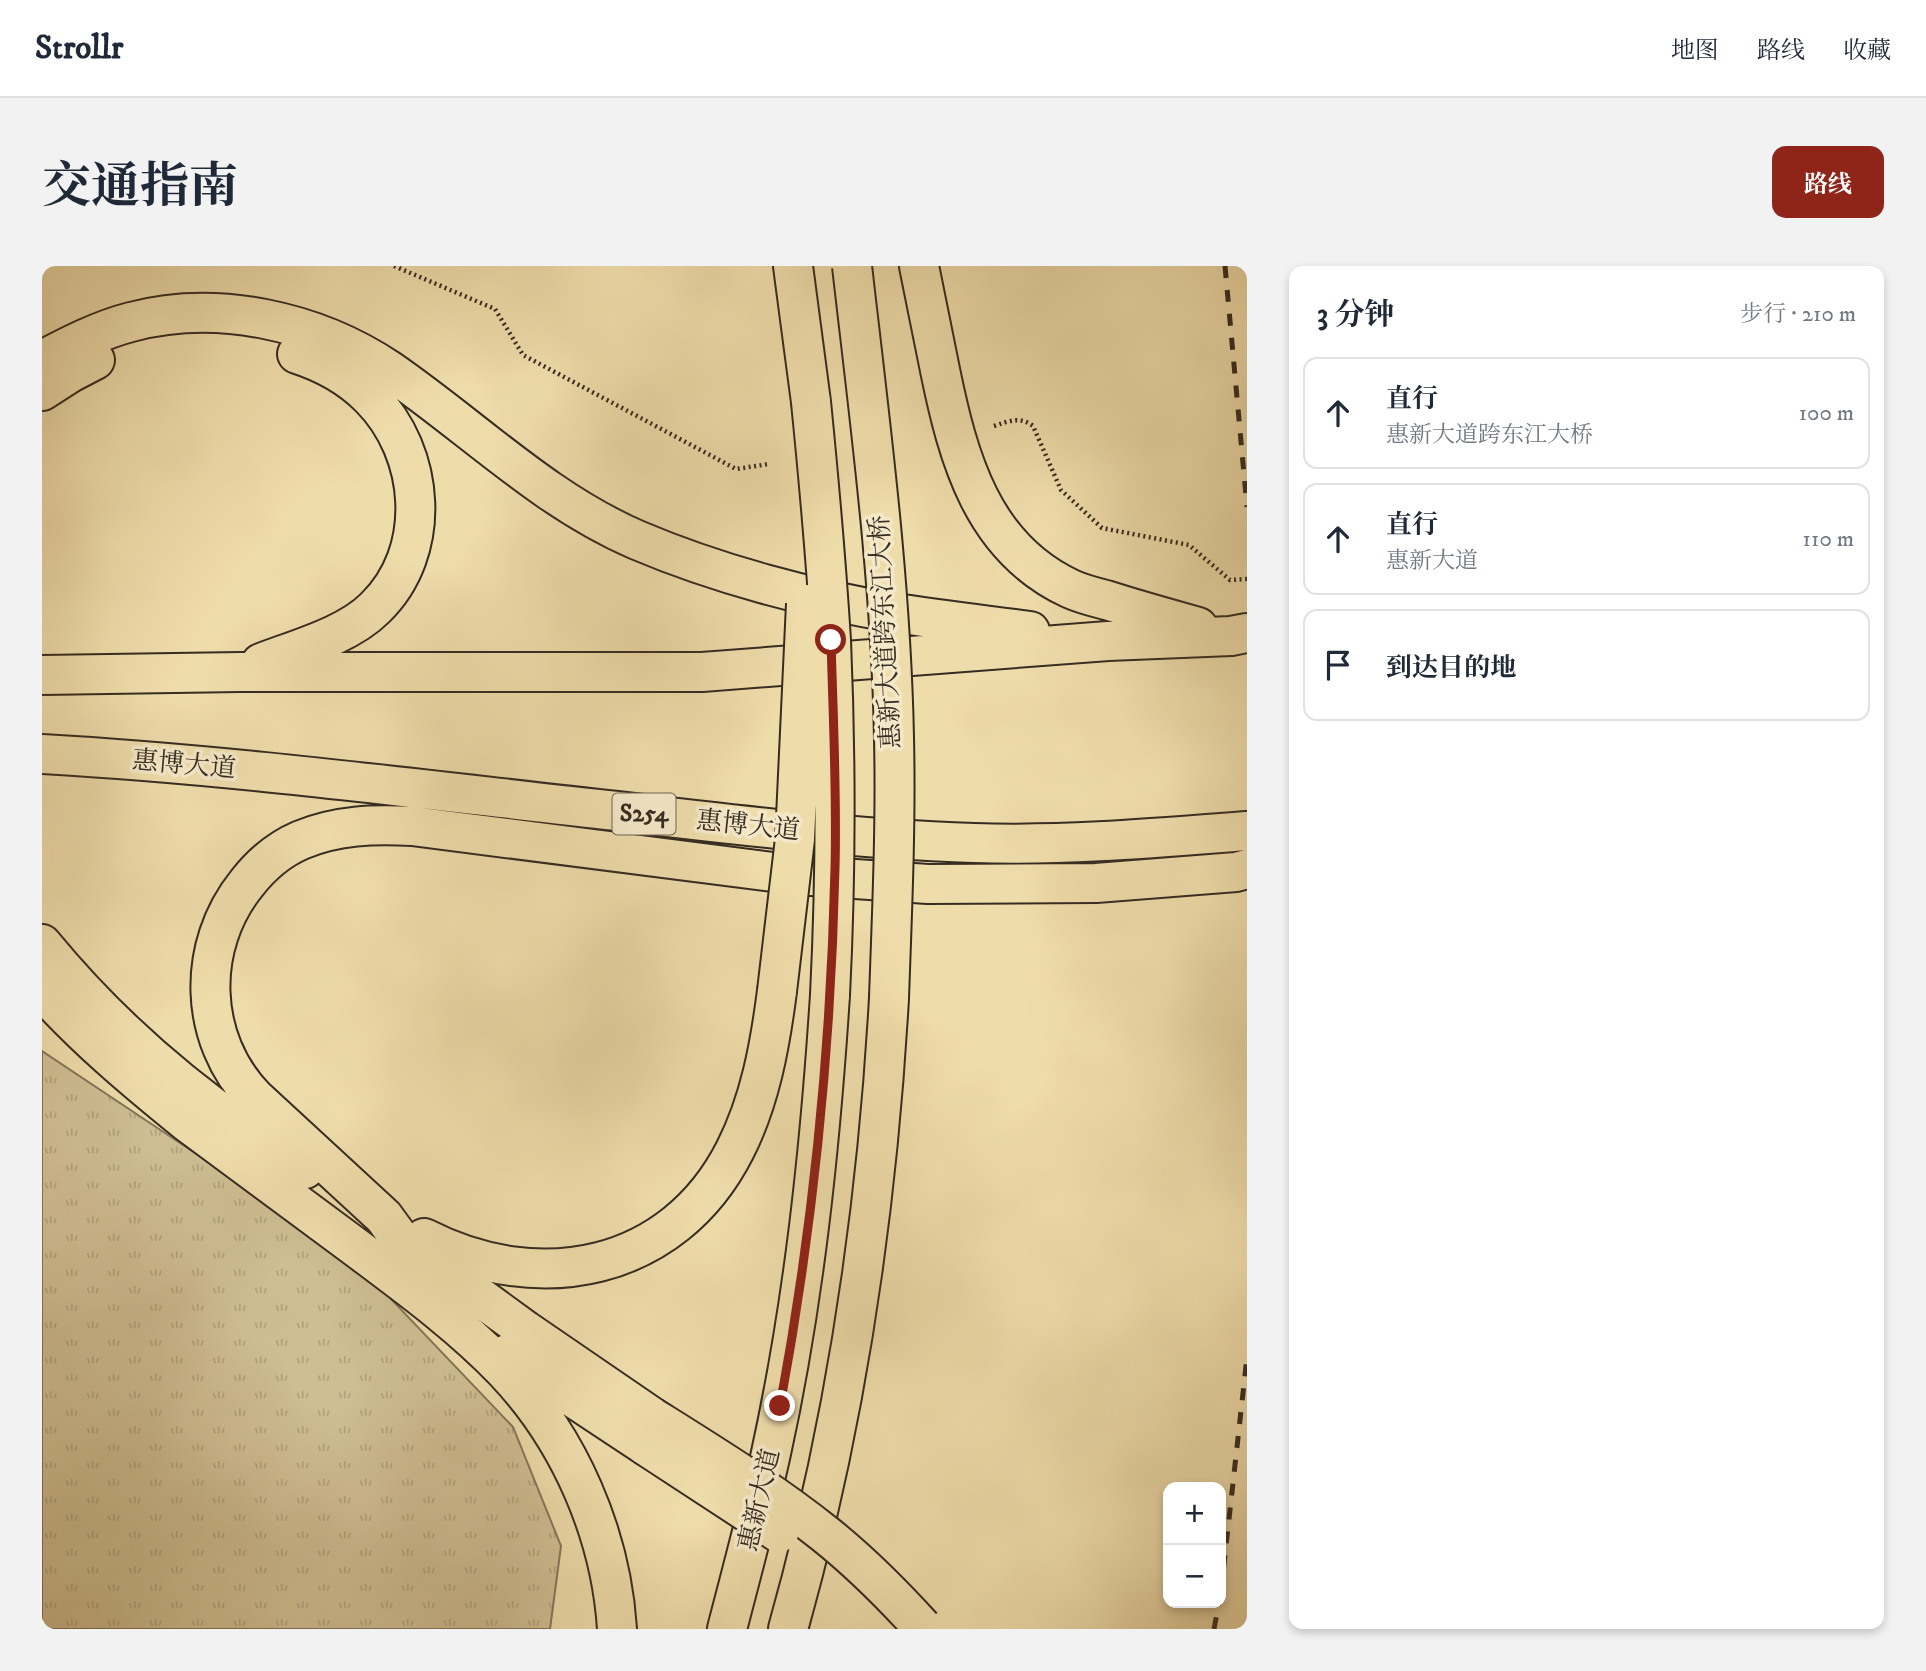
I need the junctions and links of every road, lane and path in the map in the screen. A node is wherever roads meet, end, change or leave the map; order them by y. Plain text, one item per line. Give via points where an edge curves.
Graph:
1 (394, 266) edge
2 (793, 266) edge
3 (852, 266) edge
4 (919, 266) edge
5 (42, 360) edge
6 (42, 391) edge
7 (811, 402) junction
8 (994, 426) dead end
9 (768, 464) dead end
10 (1247, 579) edge
11 (1239, 634) edge
12 (1108, 641) junction
13 (240, 672) junction
14 (42, 675) edge
15 (42, 754) edge
16 (1247, 831) edge
17 (1247, 869) edge
18 (42, 944) edge
19 (42, 990) edge
20 (42, 1027) edge
21 (187, 1123) junction
22 (384, 1217) junction
23 (421, 1296) junction
24 (649, 1432) junction
25 (911, 1628) edge
26 (617, 1629) edge
27 (727, 1629) edge
28 (788, 1629) edge

1 - 9 path via 495,309 523,355 558,374 736,468
2 - 7 main road
3 - 28 main road, 惠新大道跨东江大桥, bridge via 887,590 895,821 889,999 875,1182 855,1324 826,1478
4 - 11 main road via 961,455 977,495 1003,537 1033,566 1072,590
5 - 12 main road via 133,321 223,314 275,321 375,361 551,492 596,520 660,549 767,584 856,606
6 - 13 main road via 88,363 126,349 216,338 276,348 322,363 362,389 386,417 405,454 416,500 412,544 397,582 372,611 349,627
7 - 22 main road, bridge via 795,839 764,1070 736,1149 719,1177 684,1217 648,1242 589,1265 552,1269 484,1262
7 - 27 main road, 惠新大道, bridge via 833,704 835,866 830,995 819,1140 798,1307 772,1452
8 - 10 path via 1013,419 1033,426 1061,490 1102,527 1189,545 1230,580
11 - 12 main road
12 - 13 main road via 702,672
13 - 14 main road
15 - 16 main road, 惠博大道 / S254 via 227,768 877,838 1090,842
17 - 22 main road via 1096,883 928,884 797,875 412,826 357,825 300,840 259,869 226,916 210,968 213,1016 225,1054 251,1093
18 - 22 main road via 117,1026 204,1100
19 - 21 main road
20 - 21 main road
21 - 23 main road
22 - 24 main road via 400,1239 524,1330
23 - 24 main road
23 - 26 main road via 518,1385 568,1459 599,1534
24 - 25 main road, bridge via 737,1471 796,1511 886,1589

